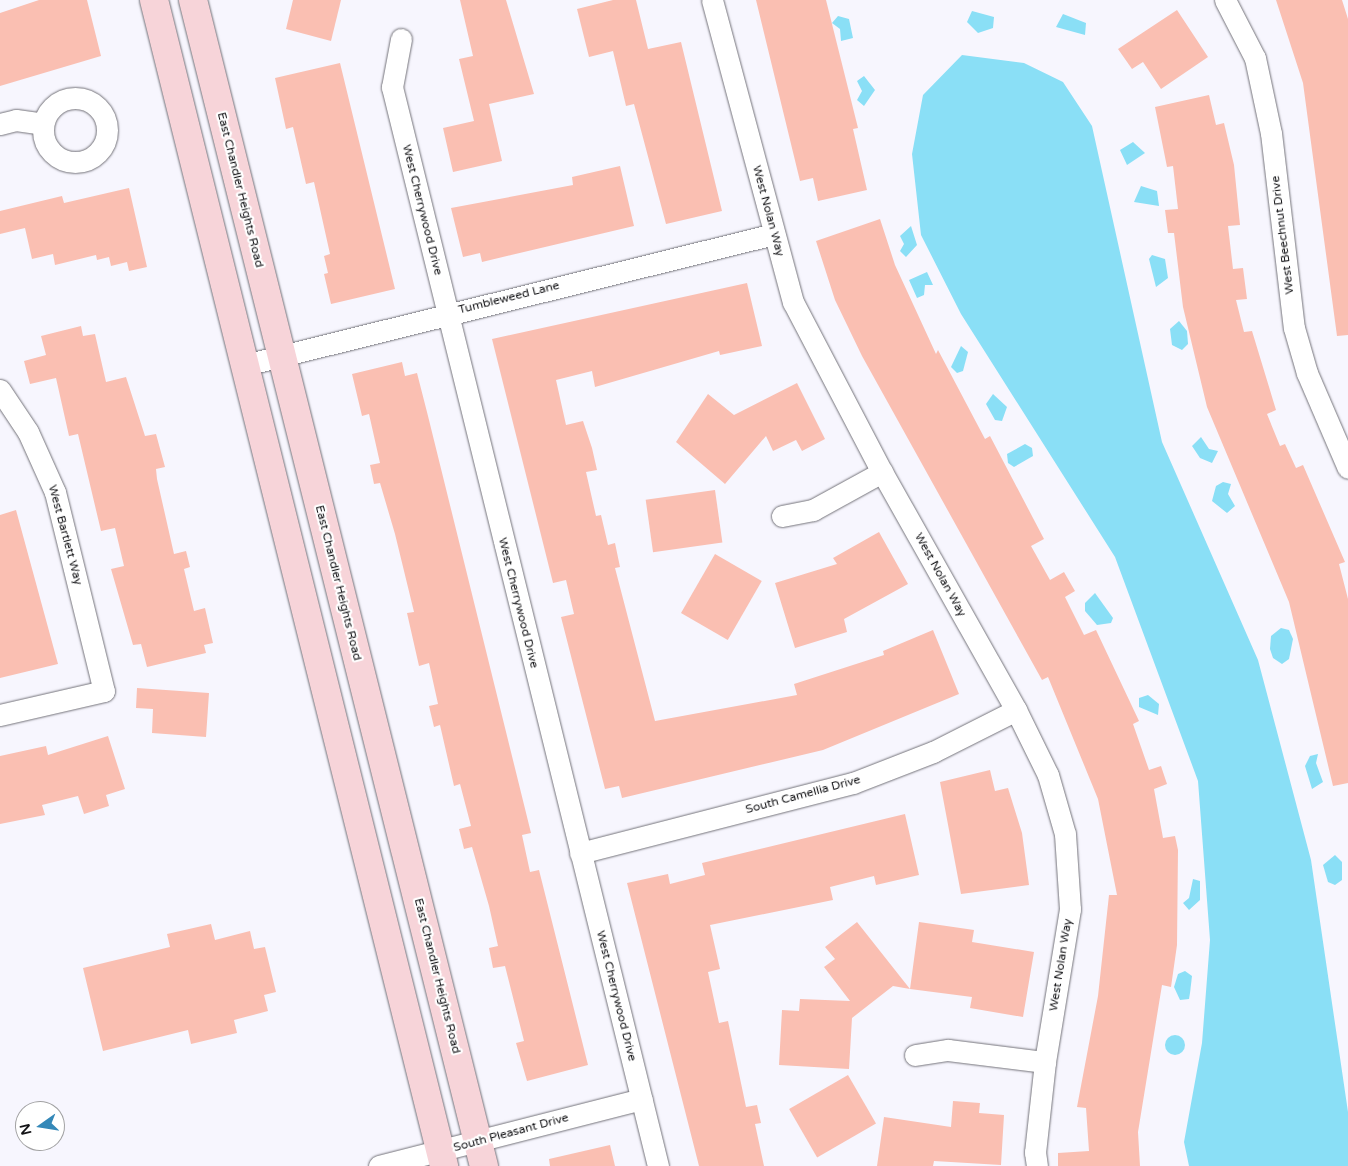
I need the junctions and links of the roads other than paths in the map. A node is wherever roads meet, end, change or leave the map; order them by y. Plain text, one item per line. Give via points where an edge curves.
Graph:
1 (154, 0) edge
2 (193, 0) edge
3 (712, 0) edge
4 (1225, 0) edge
5 (401, 39) dead end
6 (0, 124) edge
7 (43, 124) dead end
8 (774, 234) junction
9 (447, 314) junction
10 (281, 356) junction
11 (245, 365) junction
12 (0, 390) edge
13 (1348, 468) edge
14 (882, 472) junction
15 (782, 516) dead end
16 (1016, 710) junction
17 (0, 715) edge
18 (580, 853) junction
19 (915, 1055) dead end
20 (1046, 1062) junction
21 (642, 1099) junction
22 (481, 1153) edge
23 (442, 1159) edge
24 (379, 1166) edge
25 (658, 1166) edge
26 (1037, 1166) edge

1 - 11 main road
2 - 10 main road, East Chandler Heights Road
3 - 8 street, West Nolan Way
4 - 13 street, West Beechnut Drive via 1255,58 1271,133 1294,328 1307,373
5 - 9 street, West Cherrywood Drive via 392,87
6 - 7 street via 16,120
8 - 9 street, Tumbleweed Lane
8 - 14 street, West Nolan Way via 793,302
9 - 10 street, Tumbleweed Lane
9 - 18 street, West Cherrywood Drive
10 - 11 street, Tumbleweed Lane
10 - 22 main road, East Chandler Heights Road
11 - 23 main road
12 - 17 street, West Bartlett Way via 28,432 54,492 104,691
14 - 15 street via 813,510
14 - 16 street, West Nolan Way
16 - 18 street, South Camellia Drive via 933,752 853,783
16 - 20 street, West Nolan Way via 1048,775 1065,834 1070,909
18 - 21 street, West Cherrywood Drive
19 - 20 street via 948,1050
20 - 26 street, West Nolan Way via 1035,1152
21 - 22 street, South Pleasant Drive
21 - 25 street, West Cherrywood Drive
22 - 23 street, South Pleasant Drive
23 - 24 street, South Pleasant Drive

